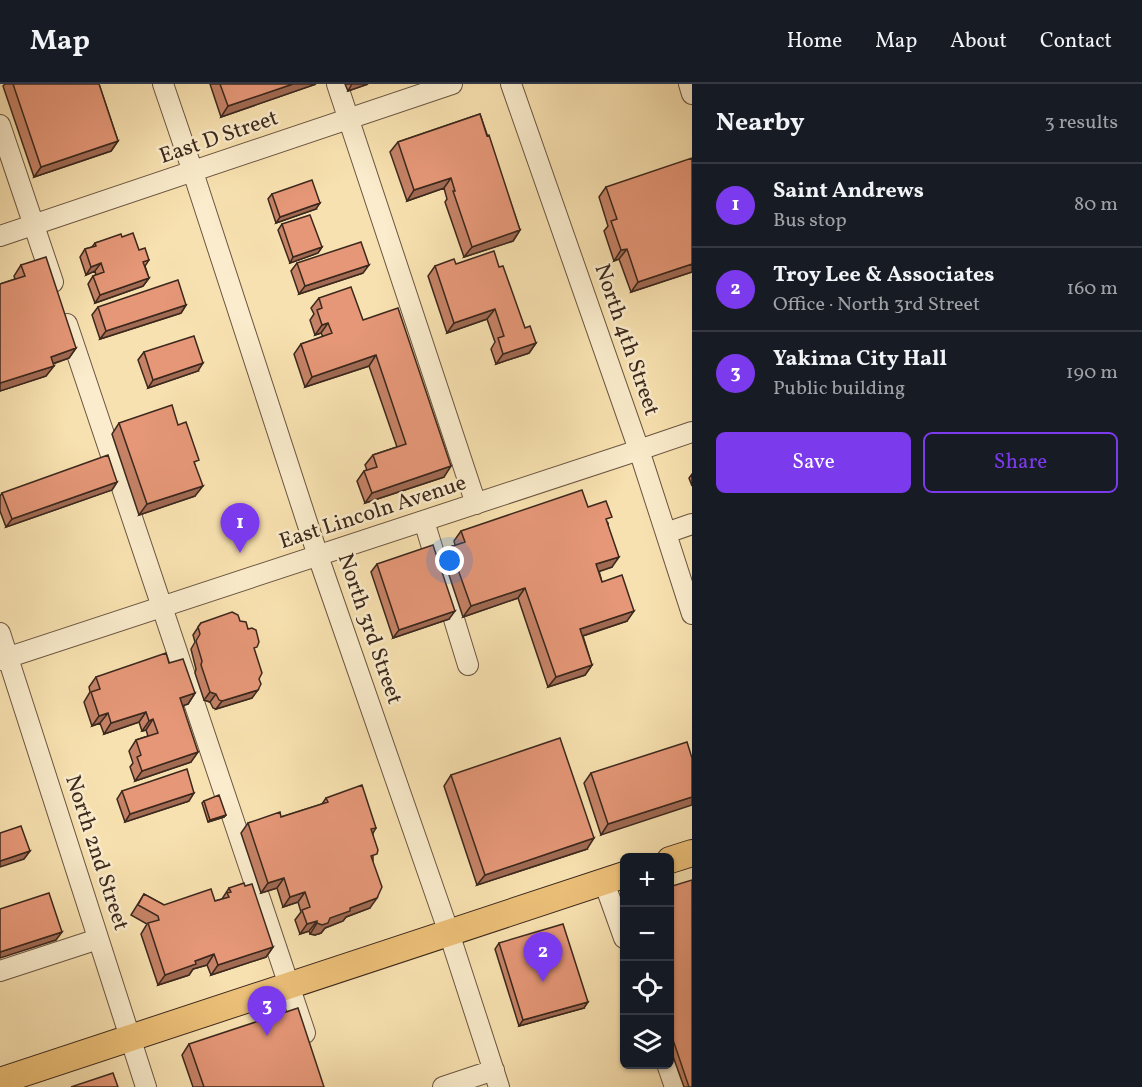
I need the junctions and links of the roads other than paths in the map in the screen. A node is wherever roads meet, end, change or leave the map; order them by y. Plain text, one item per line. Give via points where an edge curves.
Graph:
1 (163, 84) edge
2 (337, 84) edge
3 (452, 84) edge
4 (512, 84) edge
5 (689, 84) edge
6 (692, 94) edge
7 (348, 119) junction
8 (0, 125) edge
9 (193, 172) junction
10 (34, 224) junction
11 (0, 236) edge
12 (692, 432) edge
13 (639, 450) junction
14 (476, 504) junction
15 (424, 521) junction
16 (692, 524) edge
17 (666, 533) junction
18 (318, 556) junction
19 (161, 607) junction
20 (692, 614) edge
21 (0, 633) edge
22 (4, 659) edge
23 (468, 665) dead end
24 (692, 853) edge
25 (674, 858) edge
26 (614, 878) edge
27 (620, 914) edge
28 (449, 933) junction
29 (99, 939) junction
30 (0, 971) edge
31 (290, 985) junction
32 (130, 1038) junction
33 (312, 1053) edge
34 (668, 1069) edge
35 (496, 1079) edge
36 (0, 1080) edge
37 (146, 1087) edge
38 (444, 1087) edge
39 (675, 1087) edge

1 - 9 street, North 3rd Street
2 - 7 street
3 - 7 street, East D Street
4 - 13 street, North 4th Street
5 - 6 street
7 - 9 street, East D Street
7 - 14 street
8 - 10 street
9 - 10 street, East D Street
9 - 18 street, North 3rd Street
10 - 11 street, East D Street
10 - 19 street
12 - 13 street, East Lincoln Avenue
13 - 14 street, East Lincoln Avenue
13 - 17 street, North 4th Street
14 - 15 street, East Lincoln Avenue
15 - 18 street, East Lincoln Avenue
15 - 23 street
16 - 17 street
17 - 20 street, North 4th Street
18 - 19 street, East Lincoln Avenue
18 - 28 street, North 3rd Street
19 - 22 street, East Lincoln Avenue
19 - 31 street
21 - 22 street, North 2nd Street
22 - 29 street, North 2nd Street
24 - 25 main road
26 - 27 street
26 - 28 main road
28 - 31 main road
28 - 35 street, North 3rd Street
29 - 30 street
29 - 32 street, North 2nd Street
31 - 32 main road
31 - 33 street
32 - 36 main road
32 - 37 street, North 2nd Street
34 - 39 street
35 - 38 street

